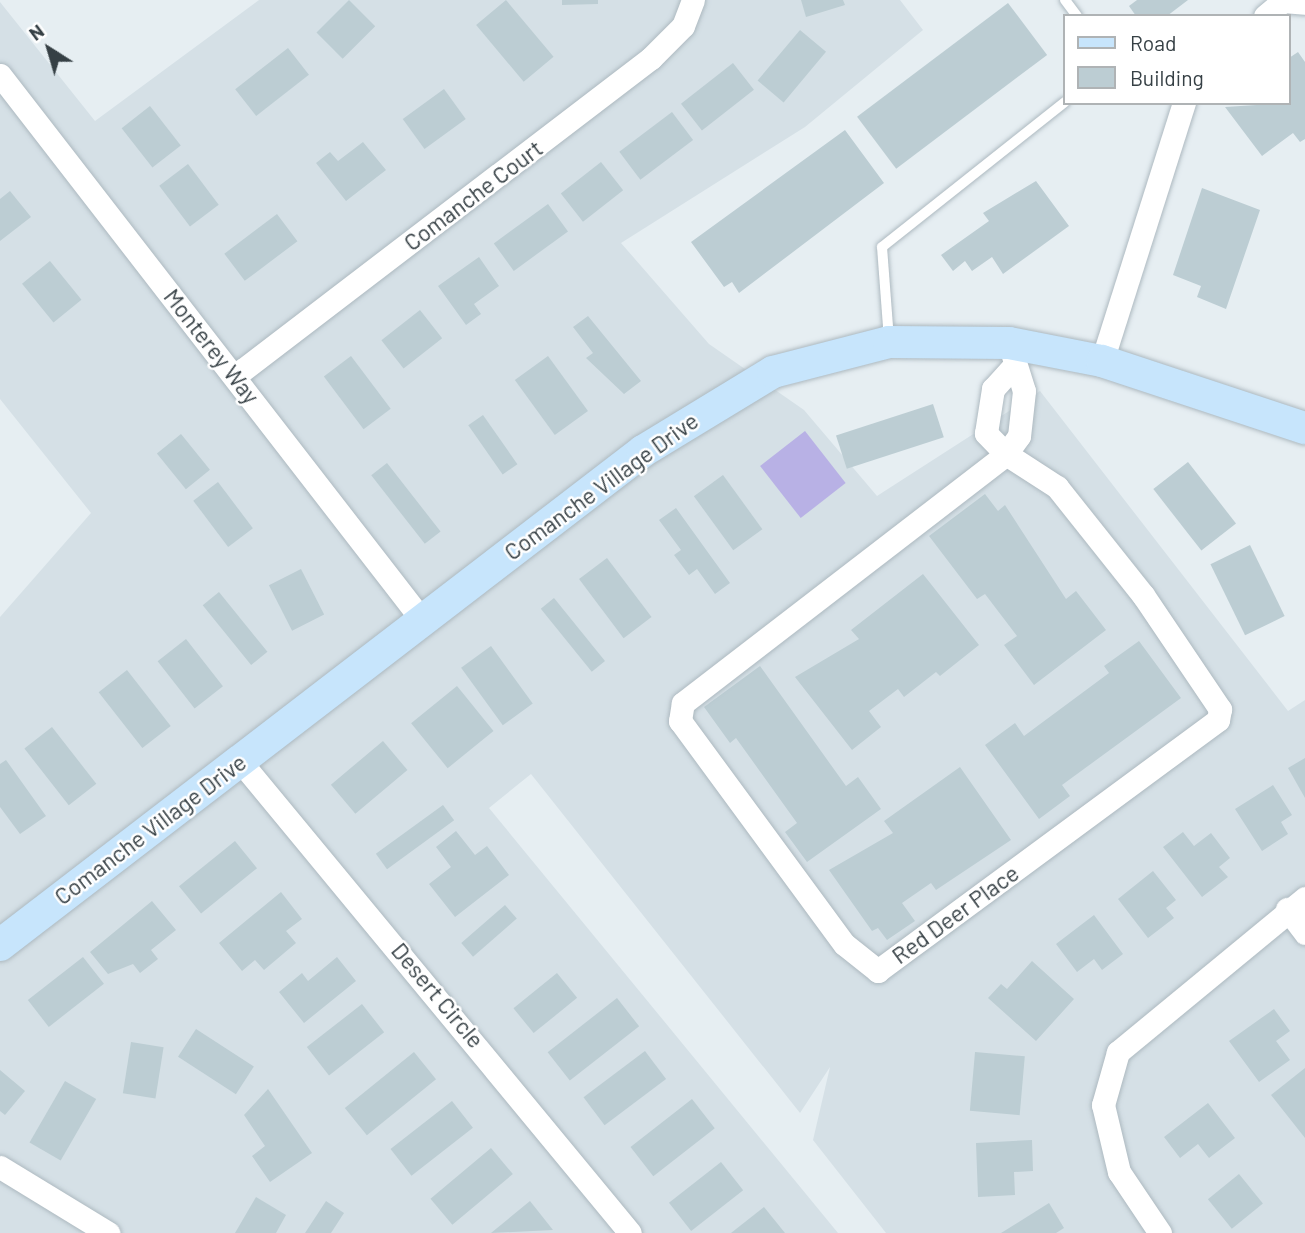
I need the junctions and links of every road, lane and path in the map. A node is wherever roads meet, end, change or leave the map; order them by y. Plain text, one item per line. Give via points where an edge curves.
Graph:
1 (693, 0) edge
2 (1305, 3) edge
3 (1267, 14) edge
4 (0, 75) edge
5 (1064, 103) edge
6 (1183, 105) edge
7 (889, 342) junction
8 (1010, 355) junction
9 (1102, 361) junction
10 (236, 375) junction
11 (1305, 428) edge
12 (1006, 454) junction
13 (422, 620) junction
14 (240, 761) junction
15 (1296, 903) edge
16 (1305, 933) edge
17 (0, 945) edge
18 (0, 1167) edge
19 (108, 1233) edge
20 (630, 1233) edge
21 (1160, 1233) edge

1 - 10 street, Comanche Court via 683,26 652,58
2 - 3 street via 1283,1
4 - 10 street, Monterey Way
5 - 7 lane via 883,247
6 - 9 street
7 - 8 street, Comanche Village Drive
7 - 13 street, Comanche Village Drive via 826,354 721,399
8 - 9 street, Comanche Village Drive
8 - 12 street, Red Deer Place via 1024,391 1019,436
8 - 12 street, Red Deer Place via 993,389 986,433
9 - 11 street, Comanche Village Drive
10 - 13 street, Monterey Way
12 - 12 street, Red Deer Place via 1057,487 1135,584 1220,709 1218,720 878,971 844,944 680,721 683,703
13 - 14 street, Comanche Village Drive
14 - 17 street, Comanche Village Drive
14 - 20 street, Desert Circle
15 - 16 street
15 - 21 street via 1118,1052 1103,1105 1119,1172
18 - 19 street

